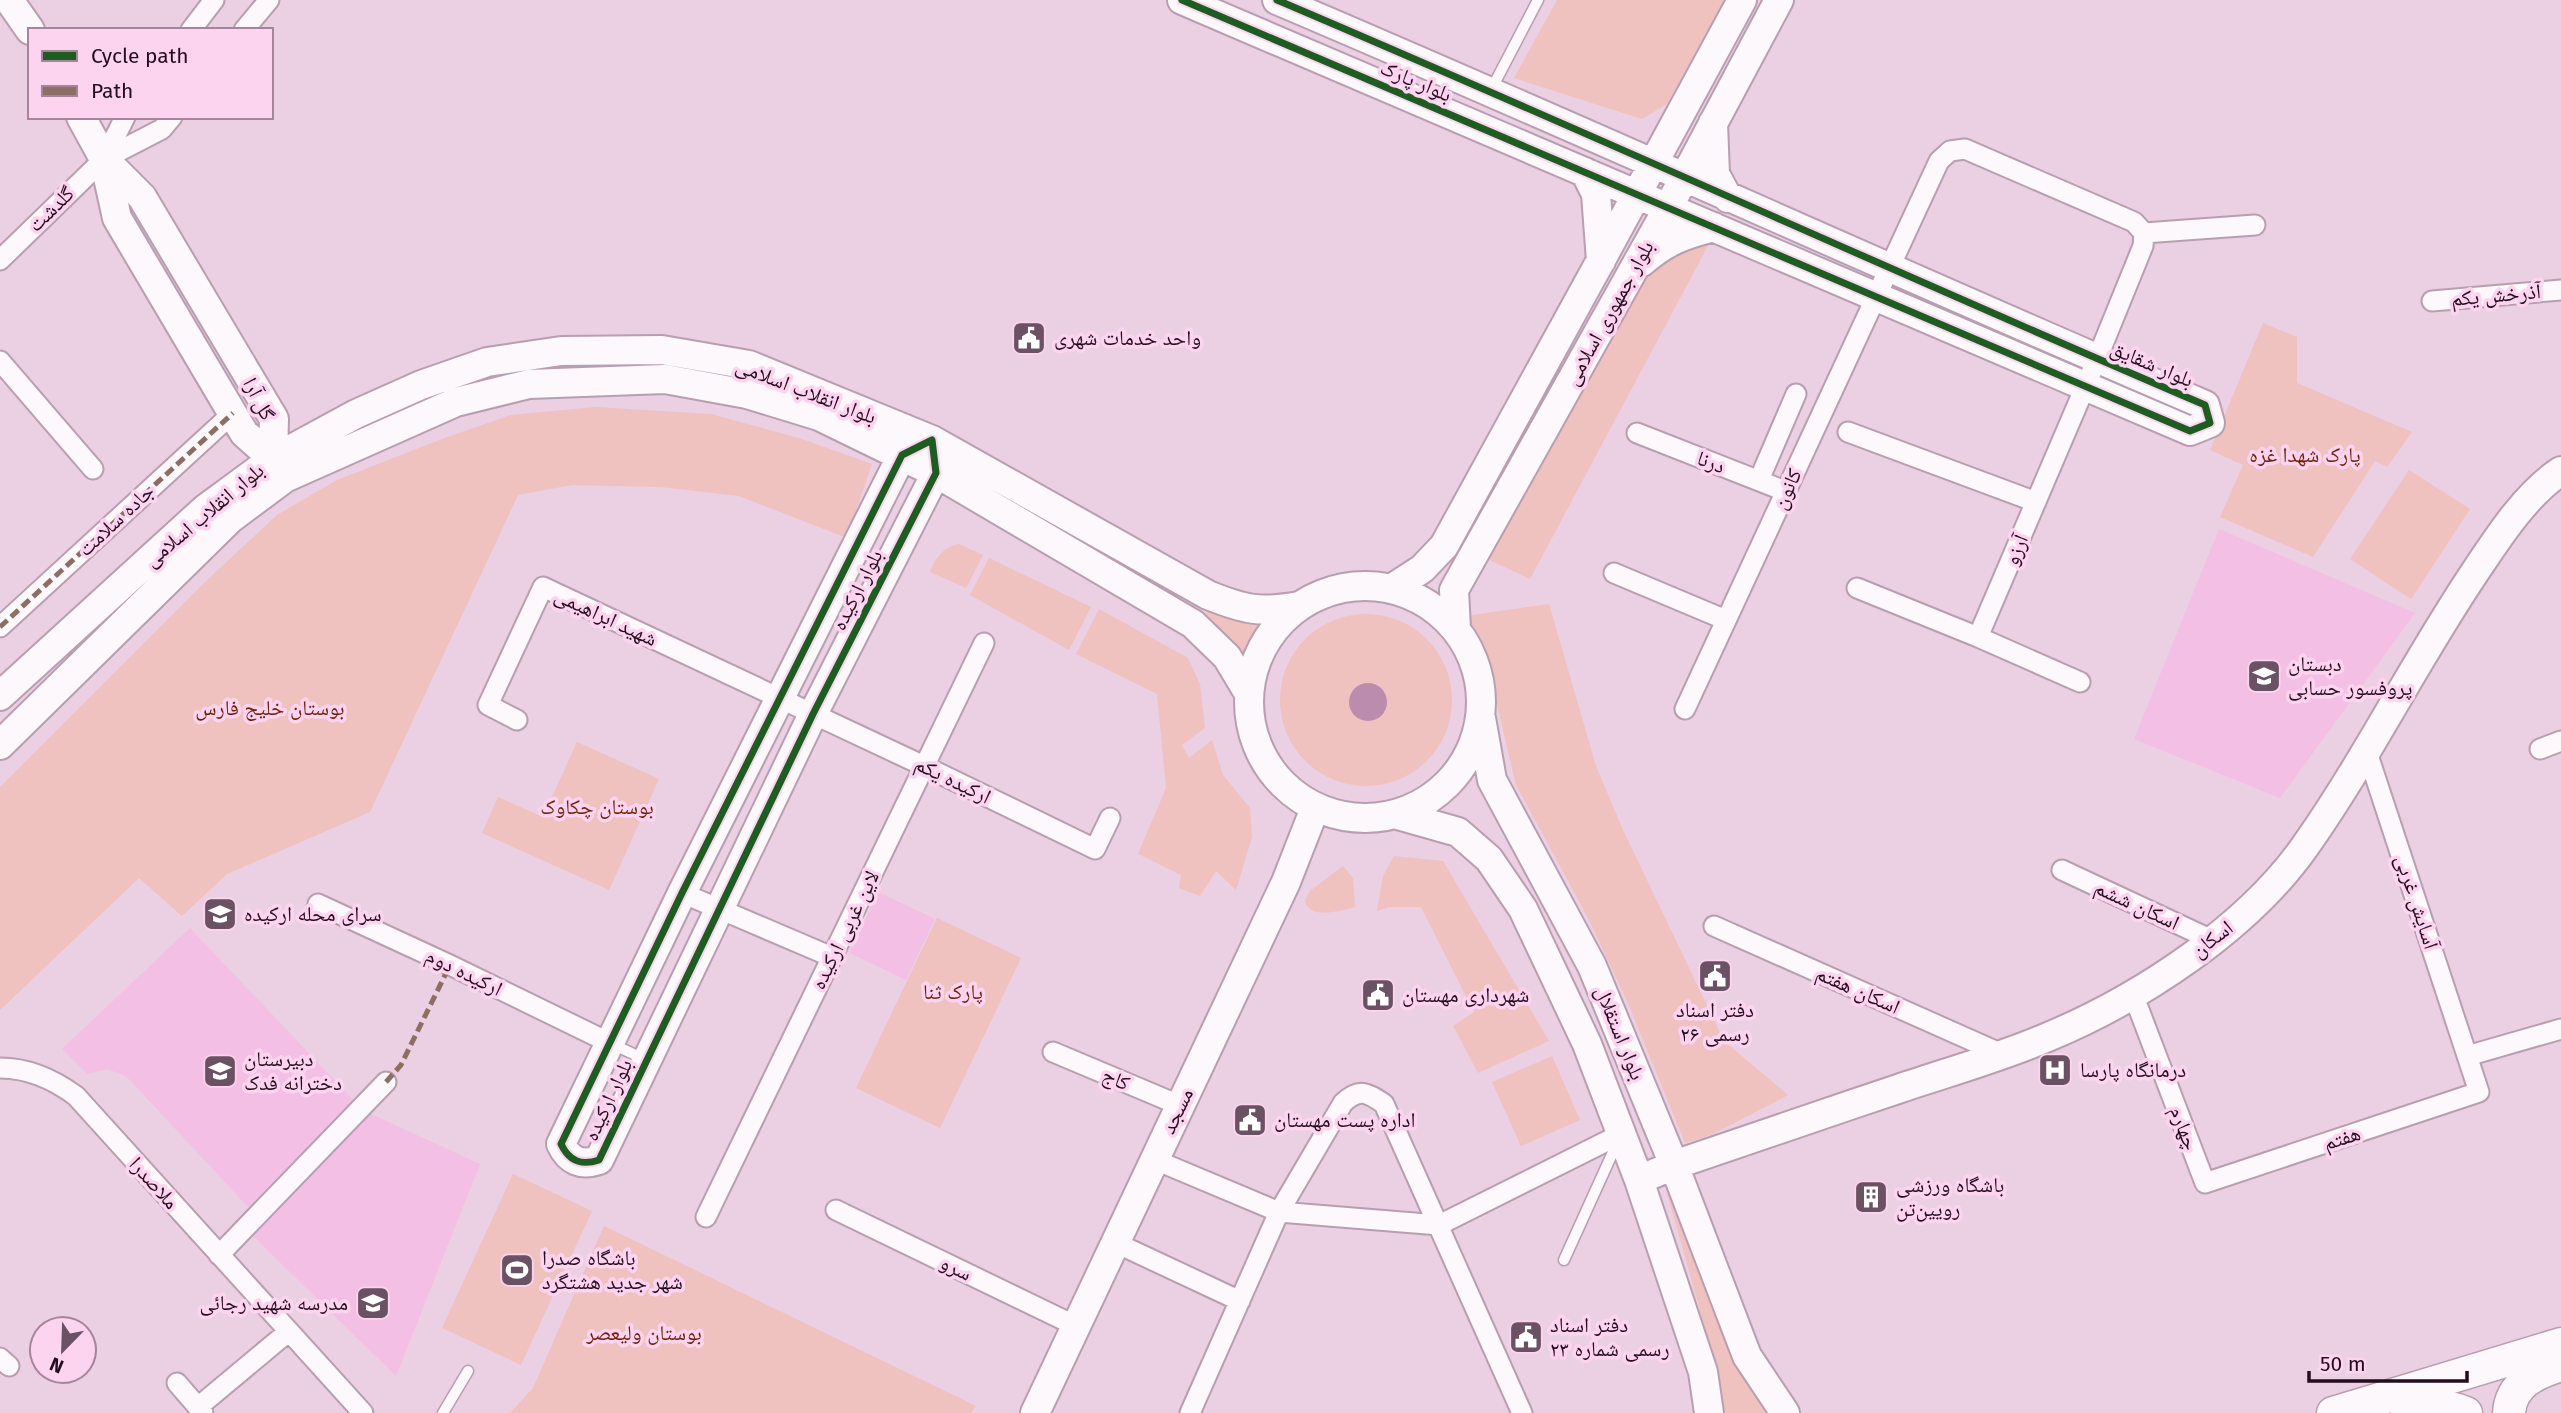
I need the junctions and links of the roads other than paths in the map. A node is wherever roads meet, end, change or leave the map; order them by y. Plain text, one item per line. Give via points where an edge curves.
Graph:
1 (9, 0) edge
2 (214, 0) edge
3 (269, 0) edge
4 (1182, 0) edge
5 (1277, 0) edge
6 (1538, 0) edge
7 (1742, 0) edge
8 (1779, 0) edge
9 (29, 28) edge
10 (193, 28) edge
11 (246, 28) edge
12 (1491, 91) junction
13 (1682, 110) junction
14 (82, 119) edge
15 (124, 119) edge
16 (170, 119) edge
17 (1713, 123) junction
18 (1603, 142) junction
19 (104, 159) junction
20 (1652, 164) junction
21 (1585, 172) junction
22 (1683, 178) junction
23 (1635, 194) junction
24 (1728, 198) junction
25 (1668, 208) junction
26 (2255, 225) dead end
27 (1714, 227) junction
28 (2143, 239) junction
29 (0, 260) edge
30 (1601, 262) junction
31 (1635, 267) junction
32 (1889, 269) junction
33 (2561, 290) edge
34 (1877, 295) junction
35 (2432, 301) dead end
36 (2097, 359) junction
37 (0, 361) edge
38 (2086, 386) junction
39 (1796, 394) dead end
40 (233, 413) junction
41 (1848, 432) dead end
42 (1637, 433) dead end
43 (932, 440) junction
44 (902, 455) junction
45 (279, 468) junction
46 (93, 469) dead end
47 (2561, 471) edge
48 (936, 473) junction
49 (1759, 481) junction
50 (1785, 491) junction
51 (2036, 502) junction
52 (1614, 573) dead end
53 (1857, 587) dead end
54 (1391, 589) junction
55 (1299, 606) junction
56 (1726, 620) junction
57 (0, 627) edge
58 (1456, 629) junction
59 (1978, 637) junction
60 (984, 643) dead end
61 (2080, 682) dead end
62 (1248, 692) junction
63 (0, 696) edge
64 (779, 698) junction
65 (1685, 709) dead end
66 (813, 714) junction
67 (1481, 718) junction
68 (517, 720) dead end
69 (2561, 741) edge
70 (0, 745) edge
71 (2366, 749) junction
72 (2540, 749) dead end
73 (924, 766) junction
74 (1315, 808) junction
75 (1398, 815) junction
76 (1110, 818) dead end
77 (2062, 870) dead end
78 (682, 893) junction
79 (318, 904) dead end
80 (719, 909) junction
81 (1714, 926) dead end
82 (2212, 940) junction
83 (832, 957) junction
84 (2133, 994) junction
85 (2561, 1029) edge
86 (610, 1043) junction
87 (1053, 1052) dead end
88 (2002, 1054) junction
89 (2467, 1056) junction
90 (647, 1060) junction
91 (0, 1068) edge
92 (386, 1083) dead end
93 (2479, 1092) joint
94 (1179, 1105) junction
95 (1621, 1134) junction
96 (1153, 1159) junction
97 (1674, 1165) junction
98 (1639, 1180) junction
99 (2205, 1183) joint
100 (836, 1210) dead end
101 (1279, 1212) junction
102 (706, 1217) dead end
103 (1439, 1225) junction
104 (1114, 1242) junction
105 (219, 1255) junction
106 (1564, 1260) dead end
107 (1240, 1301) junction
108 (1076, 1326) junction
109 (288, 1332) junction
110 (2561, 1344) edge
111 (2561, 1365) edge
112 (468, 1371) dead end
113 (177, 1383) dead end
114 (200, 1410) edge
115 (362, 1413) edge
116 (443, 1413) edge
117 (1035, 1413) edge
118 (1190, 1413) edge
119 (1522, 1413) edge
120 (1709, 1413) edge
121 (1785, 1413) edge
122 (2333, 1413) edge
123 (2407, 1413) edge
124 (2466, 1413) edge
125 (2509, 1413) edge

1 - 9 street
2 - 10 street
3 - 11 street
4 - 21 street, بلوار پارک
5 - 12 street, بلوار پارک
6 - 12 lane
7 - 13 street, بلوار جمهوری اسلامی
8 - 17 street, بلوار جمهوری اسلامی
12 - 18 street, بلوار پارک
13 - 18 street via 1633,141
13 - 20 street, بلوار جمهوری اسلامی
14 - 19 street
15 - 19 street
16 - 19 street via 162,130
17 - 22 street, بلوار جمهوری اسلامی
17 - 24 street via 1715,174
18 - 20 street, بلوار پارک
19 - 29 street, گلدشت
19 - 40 street, گل آرا via 117,218
19 - 45 street, گل آرا via 142,197 274,419
20 - 22 street, بلوار پارک
20 - 23 street, بلوار جمهوری اسلامی
21 - 23 street, بلوار پارک
21 - 30 street via 1596,194
22 - 24 street, بلوار شقایق
22 - 25 street, بلوار جمهوری اسلامی
23 - 25 street, بلوار پارک
23 - 30 street, بلوار جمهوری اسلامی
24 - 32 street, بلوار شقایق
25 - 27 street, بلوار شقایق
25 - 31 street, بلوار جمهوری اسلامی
26 - 28 street
27 - 31 street via 1663,244
27 - 34 street, بلوار شقایق
28 - 32 street, کانون via 2134,222 1965,149 1950,151 1939,161
28 - 36 street, آرزو
30 - 54 street, بلوار جمهوری اسلامی via 1444,546 1422,569
31 - 58 street, بلوار جمهوری اسلامی via 1454,590
32 - 34 street, کانون
32 - 36 street, بلوار شقایق
33 - 35 street, آذرخش یکم
34 - 38 street, بلوار شقایق
34 - 50 street, کانون
36 - 38 street, آرزو
36 - 38 street, بلوار شقایق via 2205,405 2210,423 2190,431
37 - 46 street
38 - 51 street, آرزو
39 - 49 street
40 - 45 street, گل آرا via 244,433
40 - 57 street, جاده سلامت
41 - 51 street
42 - 49 street, درنا
43 - 44 street
43 - 45 street, بلوار انقلاب اسلامی via 749,365 662,350 561,351 487,362 421,386 356,414
43 - 48 street
43 - 55 street, بلوار انقلاب اسلامی via 1208,595 1268,612
44 - 45 street, بلوار انقلاب اسلامی via 819,416 747,394 665,379 529,384 456,402
44 - 48 street, بلوار انقلاب اسلامی
44 - 64 street, بلوار ارکیده
45 - 63 street, بلوار انقلاب اسلامی via 205,509
45 - 70 street, بلوار انقلاب اسلامی
47 - 71 street, اسکان via 2508,524 2443,620
48 - 62 street, بلوار انقلاب اسلامی via 1193,624 1227,657
48 - 66 street, بلوار ارکیده
49 - 50 street, درنا
50 - 56 street, کانون
51 - 59 street, آرزو
52 - 56 street
53 - 59 street
54 - 55 street via 1344,587
54 - 58 street via 1427,604
55 - 62 street via 1264,643
56 - 65 street, کانون
58 - 67 street via 1478,671
59 - 61 street
60 - 73 street, لاین غربی ارکیده
62 - 74 street via 1257,748 1271,773
64 - 66 street, ارکیده یکم
64 - 68 street, شهید ابراهیمی via 544,587 488,705
64 - 78 street, بلوار ارکیده
66 - 73 street, ارکیده یکم
66 - 80 street, بلوار ارکیده
67 - 75 street via 1463,768 1423,804
67 - 97 street, بلوار استقلال via 1492,780 1592,966
69 - 72 street
71 - 82 street, اسکان via 2304,848 2262,898
71 - 89 street, آسایش غربی
73 - 76 street, ارکیده یکم via 1095,849
73 - 83 street, لاین غربی ارکیده
74 - 75 street via 1342,817
74 - 94 street, مسجد via 1286,882
75 - 95 street, بلوار استقلال via 1458,832 1489,859 1523,909 1587,1044
77 - 82 street, اسکان ششم
78 - 80 street
78 - 86 street, بلوار ارکیده
79 - 86 street, ارکیده دوم
80 - 83 street
80 - 90 street, بلوار ارکیده
81 - 88 street, اسکان هفتم
82 - 84 street, اسکان via 2154,984
83 - 102 street, لاین غربی ارکیده
84 - 88 street, اسکان via 2050,1037
84 - 99 street, چهارم
85 - 89 street
86 - 90 lane
86 - 90 street, بلوار ارکیده via 561,1144 575,1161 588,1164 599,1160
87 - 94 street, کاج
88 - 97 street, اسکان
89 - 93 street, آسایش غربی
91 - 105 street, ملاصدرا via 48,1078 76,1096
92 - 105 street
93 - 99 street, هفتم
94 - 96 street, مسجد
95 - 98 street, بلوار استقلال
95 - 103 street
95 - 106 lane
96 - 101 street
96 - 104 street, مسجد
97 - 98 street, اسکان
97 - 121 street, بلوار استقلال via 1747,1356
98 - 120 street, بلوار استقلال via 1703,1372
100 - 108 street, سرو
101 - 103 street
101 - 103 street via 1343,1103 1352,1094 1364,1093 1384,1104
101 - 107 street
103 - 119 street
104 - 107 street
104 - 108 street, مسجد
105 - 109 street, ملاصدرا
107 - 118 street
108 - 117 street, مسجد
109 - 114 street
109 - 115 street, ملاصدرا
110 - 122 main road
111 - 125 main road via 2536,1374 2519,1387
112 - 116 lane
113 - 114 street
123 - 124 main road via 2446,1406

